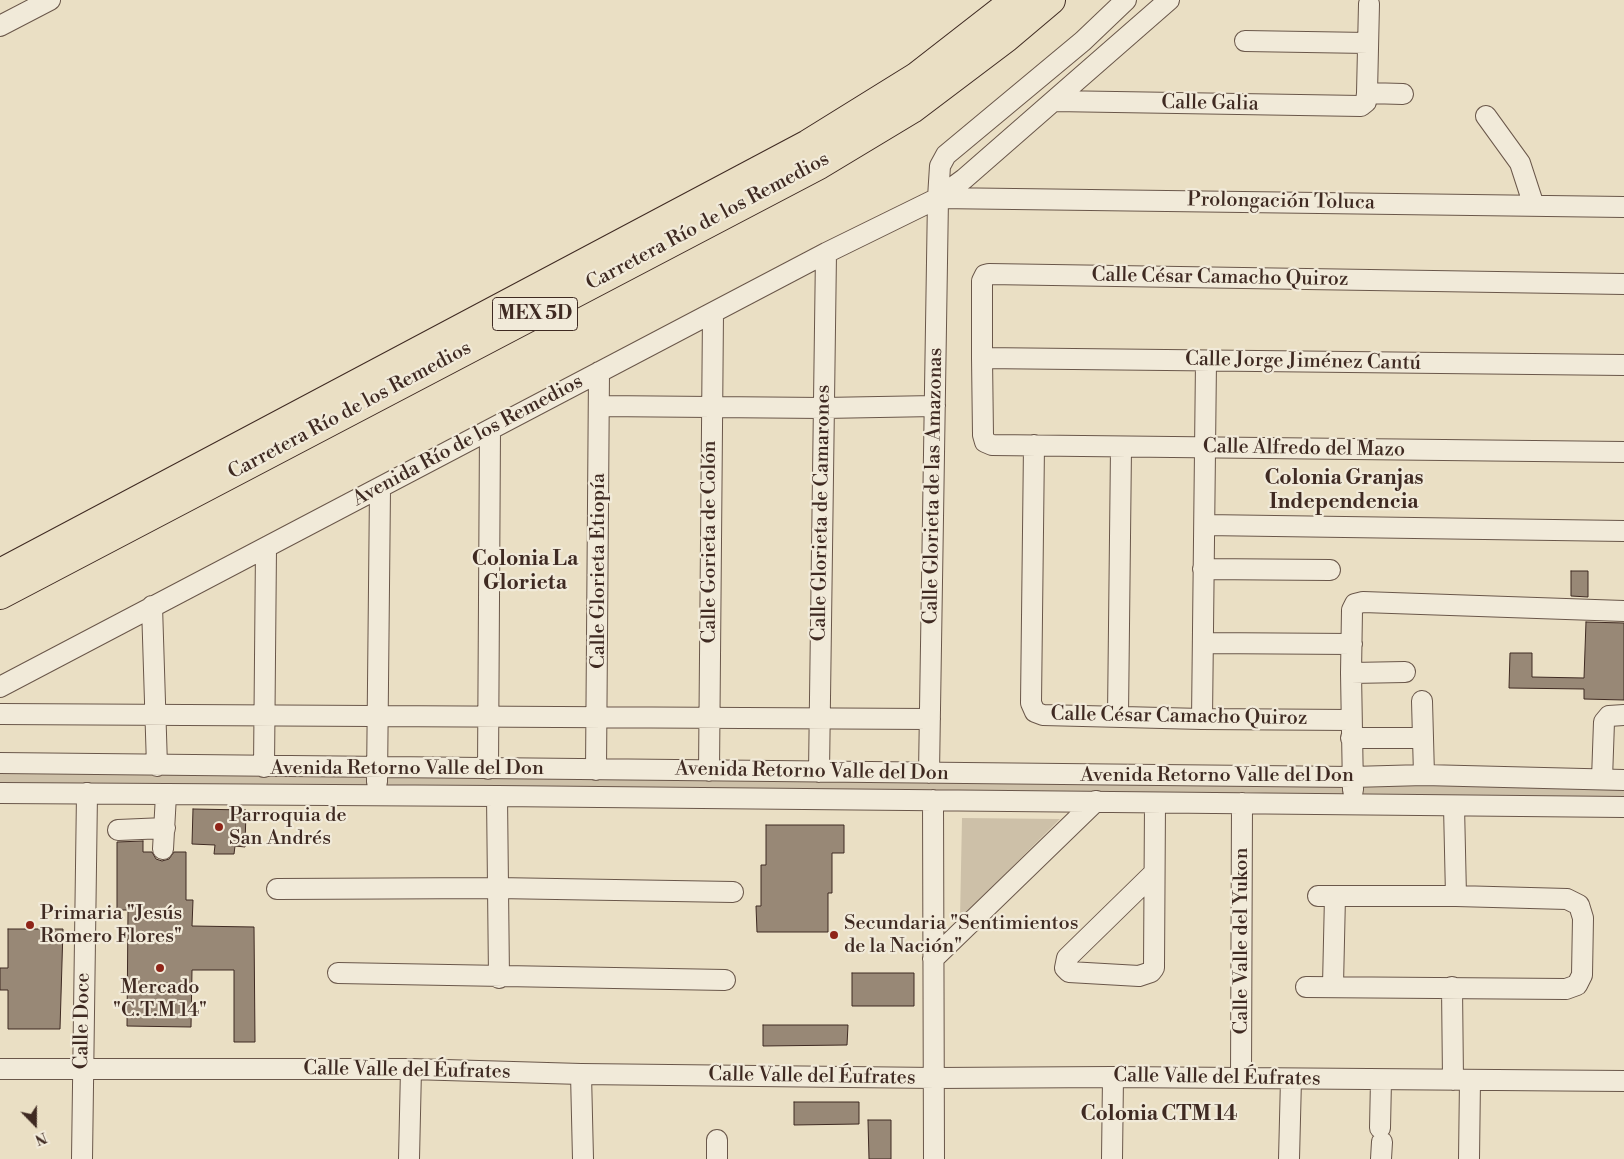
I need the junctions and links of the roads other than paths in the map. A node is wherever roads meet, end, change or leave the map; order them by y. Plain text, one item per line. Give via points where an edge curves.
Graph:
1 (50, 0) edge
2 (1015, 0) edge
3 (1050, 0) edge
4 (1125, 0) edge
5 (1169, 0) edge
6 (1369, 4) dead end
7 (0, 26) edge
8 (1246, 41) dead end
9 (1368, 43) junction
10 (1403, 94) dead end
11 (1366, 99) junction
12 (1054, 100) junction
13 (1486, 116) dead end
14 (938, 198) junction
15 (1534, 206) junction
16 (1624, 207) edge
17 (826, 253) junction
18 (1624, 284) edge
19 (713, 313) junction
20 (982, 358) junction
21 (1206, 361) junction
22 (1624, 366) edge
23 (599, 372) junction
24 (600, 406) junction
25 (711, 406) junction
26 (935, 406) junction
27 (824, 408) junction
28 (490, 430) junction
29 (986, 442) joint
30 (1034, 446) junction
31 (1121, 448) junction
32 (1206, 448) junction
33 (1624, 452) edge
34 (380, 489) junction
35 (1205, 525) junction
36 (1624, 531) edge
37 (266, 548) junction
38 (1203, 568) junction
39 (1330, 570) dead end
40 (0, 573) edge
41 (0, 595) edge
42 (152, 606) junction
43 (1624, 611) edge
44 (1203, 643) junction
45 (1352, 644) junction
46 (1405, 672) dead end
47 (1351, 673) junction
48 (0, 687) edge
49 (1422, 701) dead end
50 (0, 714) edge
51 (266, 714) junction
52 (155, 715) junction
53 (377, 715) junction
54 (1118, 715) junction
55 (1624, 715) edge
56 (490, 716) junction
57 (598, 717) junction
58 (709, 717) junction
59 (819, 718) junction
60 (930, 718) junction
61 (1202, 719) junction
62 (1351, 729) junction
63 (1423, 738) junction
64 (0, 763) edge
65 (157, 766) junction
66 (264, 767) junction
67 (377, 768) junction
68 (488, 769) junction
69 (596, 770) junction
70 (708, 771) junction
71 (819, 772) junction
72 (929, 773) junction
73 (1424, 775) junction
74 (1352, 777) junction
75 (1602, 780) junction
76 (1624, 780) edge
77 (0, 793) edge
78 (87, 793) junction
79 (166, 795) junction
80 (376, 796) junction
81 (497, 796) junction
82 (933, 800) junction
83 (1096, 801) junction
84 (1155, 802) junction
85 (1242, 803) junction
86 (1354, 804) junction
87 (1454, 806) junction
88 (1624, 807) edge
89 (165, 828) junction
90 (118, 830) dead end
91 (162, 849) dead end
92 (1154, 873) junction
93 (497, 888) junction
94 (277, 889) dead end
95 (733, 892) dead end
96 (1456, 896) junction
97 (933, 959) junction
98 (338, 973) dead end
99 (499, 978) junction
100 (725, 980) dead end
101 (1333, 986) junction
102 (1306, 987) dead end
103 (1452, 987) junction
104 (0, 1069) edge
105 (82, 1069) junction
106 (411, 1069) junction
107 (581, 1074) junction
108 (1113, 1077) junction
109 (935, 1078) junction
110 (1241, 1078) junction
111 (1290, 1079) junction
112 (1382, 1080) junction
113 (1461, 1080) junction
114 (1624, 1082) edge
115 (1381, 1143) edge
116 (82, 1159) edge
117 (409, 1159) edge
118 (583, 1159) edge
119 (934, 1159) edge
120 (1112, 1159) edge
121 (1289, 1159) edge
122 (1469, 1159) edge

1 - 7 street
2 - 40 highway, Carretera Río de los Remedios / MEX 5D via 916,77 808,144
3 - 41 highway, Carretera Río de los Remedios / MEX 5D via 928,98 826,160
4 - 14 street, Calle Glorieta de las Amazonas via 1083,41 946,154 940,166
5 - 12 street, Avenida Río de los Remedios
6 - 9 street
8 - 9 street
9 - 11 street
10 - 11 street, Calle Galia
11 - 12 street, Calle Galia
12 - 14 street, Avenida Río de los Remedios
13 - 15 street via 1520,163
14 - 15 street, Prolongación Toluca
14 - 17 street, Avenida Río de los Remedios
14 - 26 street, Calle Glorieta de las Amazonas
15 - 16 street, Prolongación Toluca
17 - 19 street, Avenida Río de los Remedios
17 - 27 street, Calle Glorieta de Camarones
18 - 20 street, Calle César Camacho Quiroz via 989,274 982,282
19 - 23 street, Avenida Río de los Remedios
19 - 25 street, Calle Gorieta de Colón
20 - 21 street, Calle Jorge Jiménez Cantú
20 - 29 street, Calle César Camacho Quiroz via 983,435
21 - 22 street, Calle Jorge Jiménez Cantú
21 - 32 street
23 - 24 street, Calle Glorieta Etiopía
23 - 28 street, Avenida Río de los Remedios
24 - 25 street
24 - 57 street, Calle Glorieta Etiopía
25 - 27 street
25 - 58 street, Calle Gorieta de Colón
26 - 27 street
26 - 60 street, Calle Glorieta de las Amazonas
27 - 59 street, Calle Glorieta de Camarones
28 - 34 street, Avenida Río de los Remedios
28 - 56 street
29 - 30 street, Calle Alfredo del Mazo
30 - 31 street, Calle Alfredo del Mazo
30 - 54 street, Calle César Camacho Quiroz via 1032,708 1043,714
31 - 32 street, Calle Alfredo del Mazo
31 - 54 street
32 - 33 street, Calle Alfredo del Mazo
32 - 35 street
34 - 37 street, Avenida Río de los Remedios
34 - 53 street
35 - 36 street
35 - 38 street
37 - 42 street, Avenida Río de los Remedios
37 - 51 street
38 - 39 street
38 - 44 street
42 - 48 street, Avenida Río de los Remedios
42 - 52 street
43 - 45 street via 1364,602 1353,607
44 - 45 street
44 - 61 street
45 - 47 street
46 - 47 street
47 - 62 street
49 - 63 street
50 - 52 street
51 - 52 street
51 - 53 street
51 - 66 street
52 - 65 street
53 - 56 street
53 - 67 street
54 - 61 street, Calle César Camacho Quiroz
55 - 75 street via 1609,716 1604,722
56 - 57 street
56 - 68 street
57 - 58 street
57 - 69 street, Calle Glorieta Etiopía
58 - 59 street
58 - 70 street, Calle Gorieta de Colón
59 - 60 street
59 - 71 street, Calle Glorieta de Camarones
60 - 72 street, Calle Glorieta de las Amazonas
61 - 62 street, Calle César Camacho Quiroz
62 - 63 street, Calle César Camacho Quiroz
62 - 74 street
63 - 73 street
64 - 65 street, Avenida Retorno Valle del Don
65 - 66 street, Avenida Retorno Valle del Don
66 - 67 street, Avenida Retorno Valle del Don
67 - 68 street, Avenida Retorno Valle del Don
67 - 80 street
68 - 69 street, Avenida Retorno Valle del Don
69 - 70 street, Avenida Retorno Valle del Don
70 - 71 street, Avenida Retorno Valle del Don
71 - 72 street, Avenida Retorno Valle del Don
72 - 74 street, Avenida Retorno Valle del Don
73 - 74 street, Avenida Retorno Valle del Don
73 - 75 street, Avenida Retorno Valle del Don
74 - 86 street
75 - 76 street, Avenida Retorno Valle del Don
77 - 78 street, Avenida Retorno Valle del Don
78 - 79 street, Avenida Retorno Valle del Don
78 - 105 street, Calle Doce
79 - 80 street, Avenida Retorno Valle del Don
79 - 89 street
80 - 81 street, Avenida Retorno Valle del Don
81 - 82 street, Avenida Retorno Valle del Don
81 - 93 street
82 - 83 street, Avenida Retorno Valle del Don
82 - 97 street
83 - 84 street, Avenida Retorno Valle del Don
83 - 97 street
84 - 85 street, Avenida Retorno Valle del Don
84 - 92 street
85 - 86 street, Avenida Retorno Valle del Don
85 - 110 street, Calle Valle del Yukon
86 - 87 street, Avenida Retorno Valle del Don
87 - 88 street, Avenida Retorno Valle del Don
87 - 96 street
89 - 90 street
89 - 91 street
92 - 92 street via 1155,962 1151,972 1139,976 1069,972 1065,968 1067,958
93 - 94 street
93 - 95 street
93 - 99 street
96 - 101 street via 1327,896
96 - 103 street via 1567,899 1579,904 1583,918 1582,975 1577,985 1566,989
97 - 109 street
98 - 99 street
99 - 100 street
101 - 102 street
101 - 103 street
103 - 113 street
104 - 105 street, Calle Valle del Éufrates
105 - 106 street, Calle Valle del Éufrates
105 - 116 street, Calle Doce
106 - 107 street, Calle Valle del Éufrates
106 - 117 street
107 - 109 street, Calle Valle del Éufrates
107 - 118 street
108 - 109 street, Calle Valle del Éufrates
108 - 110 street, Calle Valle del Éufrates
108 - 120 street
109 - 119 street
110 - 111 street, Calle Valle del Éufrates
111 - 112 street, Calle Valle del Éufrates
111 - 121 street
112 - 113 street, Calle Valle del Éufrates
112 - 115 street
113 - 114 street, Calle Valle del Éufrates
113 - 122 street

